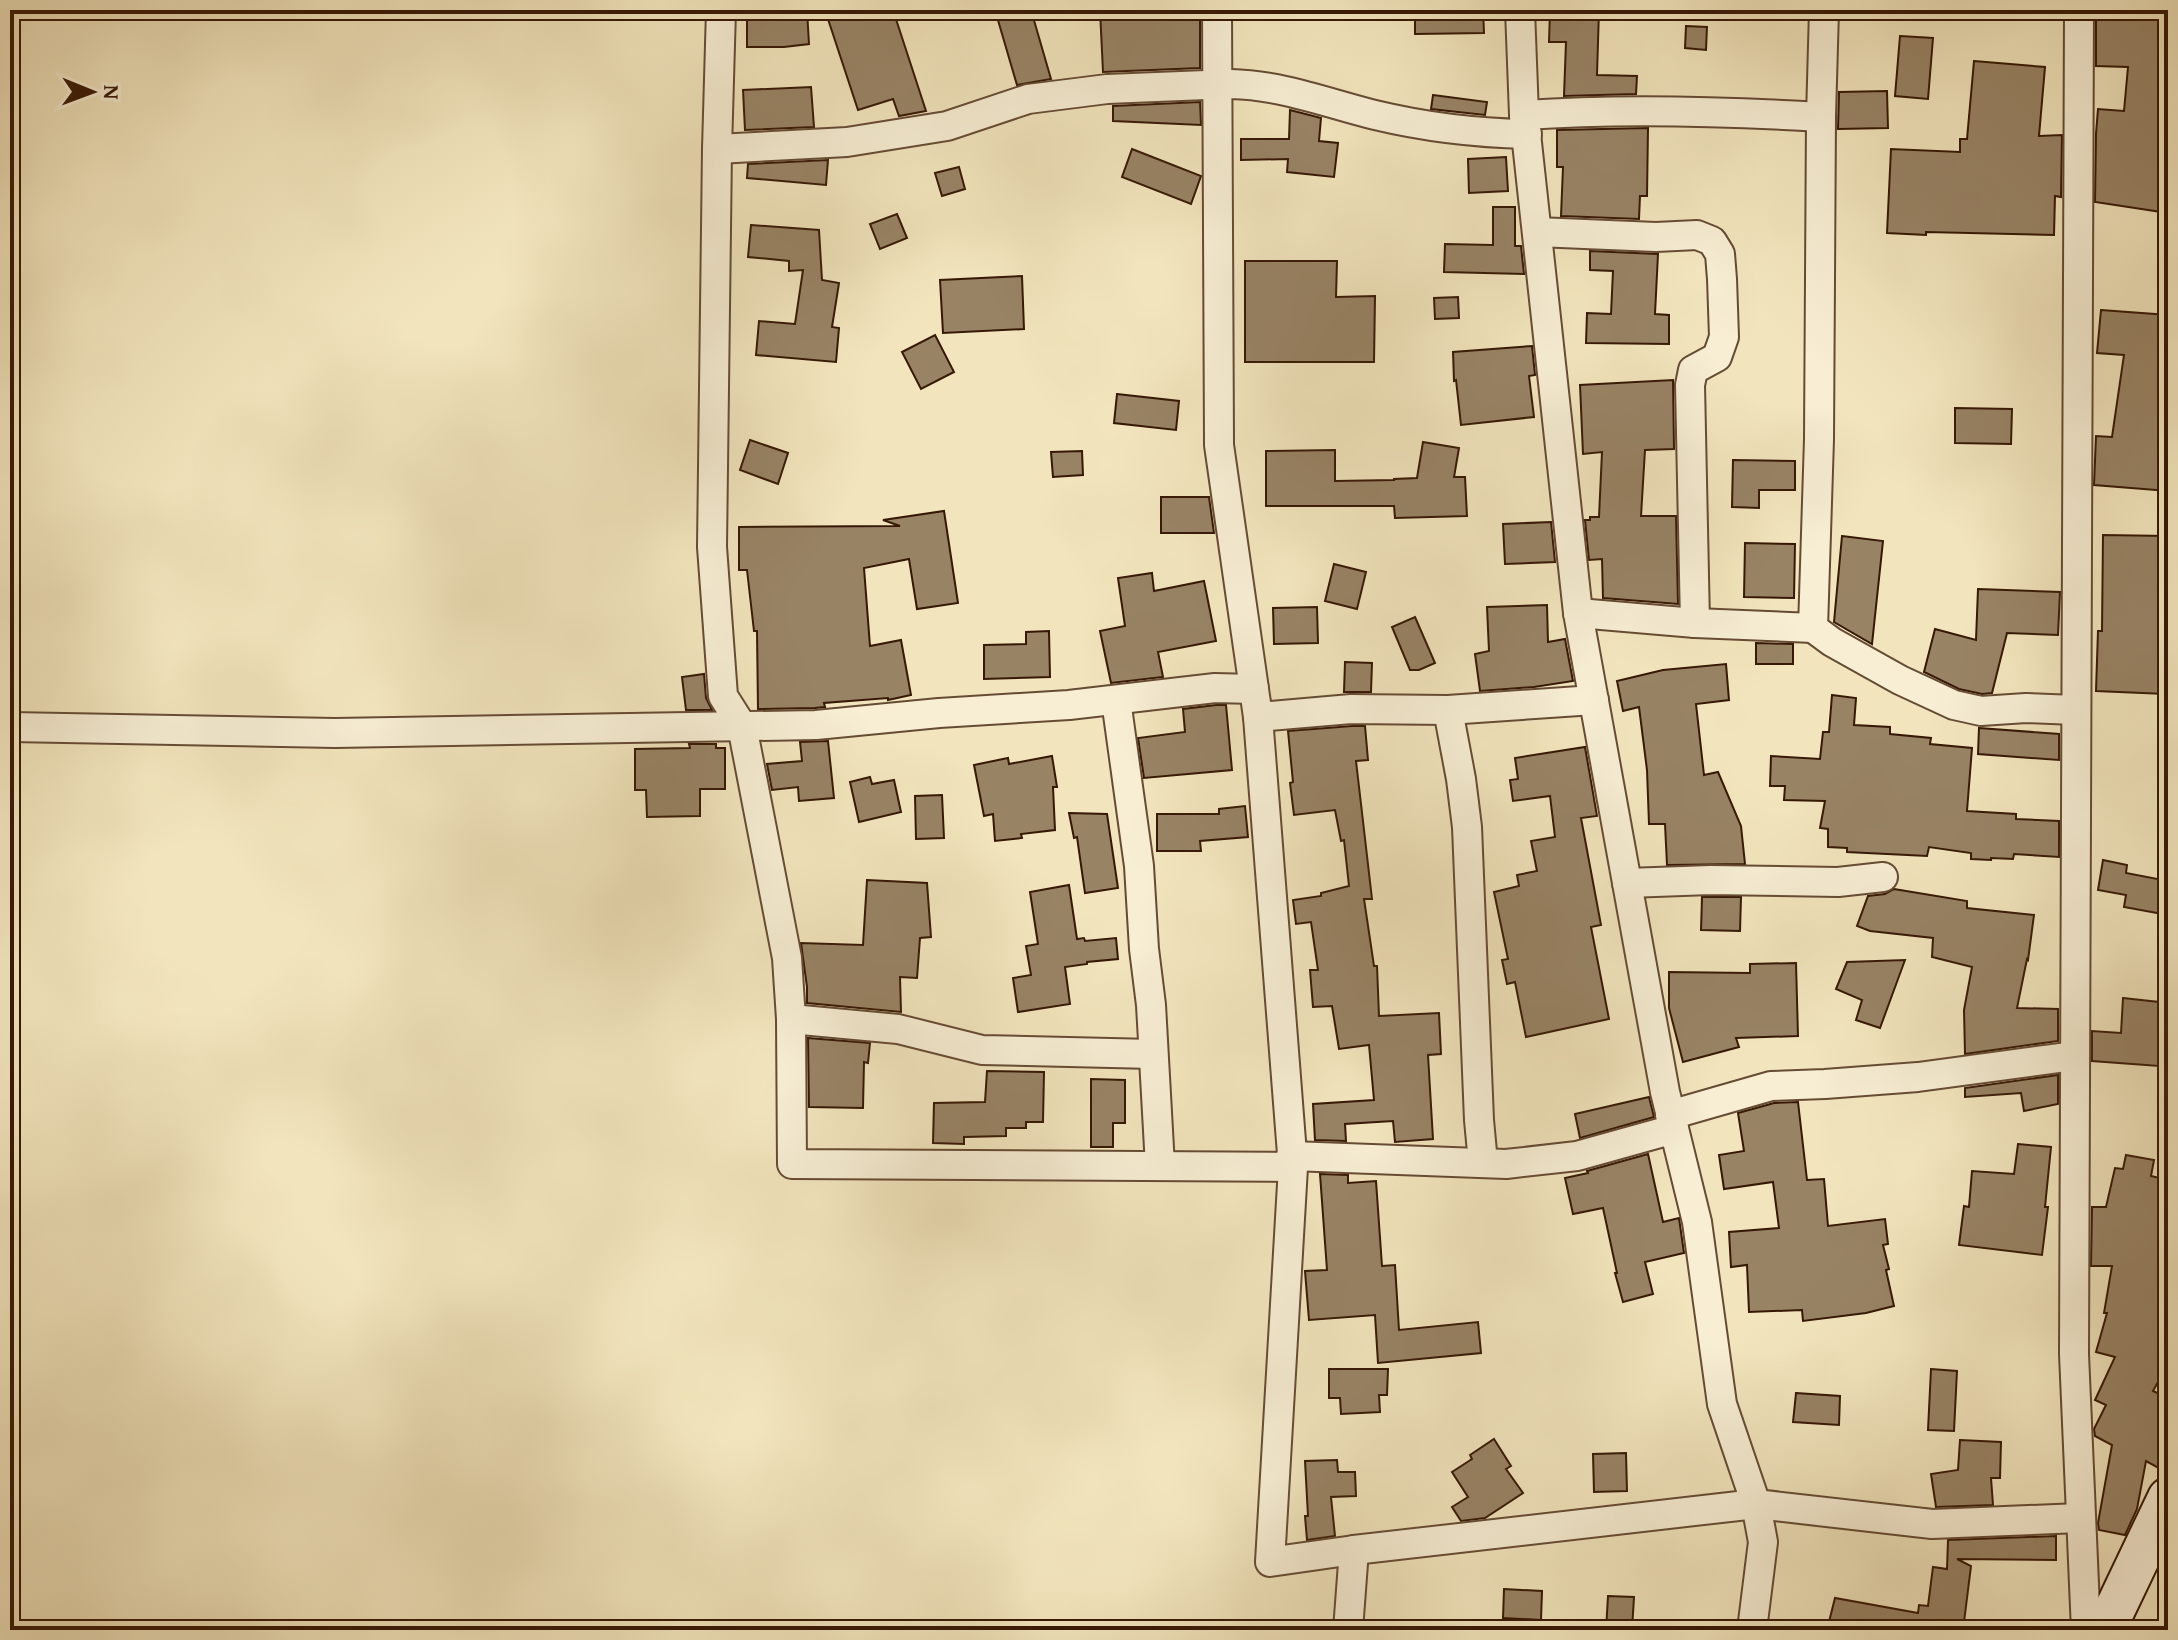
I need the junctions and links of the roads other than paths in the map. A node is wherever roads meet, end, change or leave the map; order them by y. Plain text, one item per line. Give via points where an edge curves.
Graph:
1 (721, 10) edge
2 (1217, 10) edge
3 (1520, 10) edge
4 (1824, 10) edge
5 (2079, 10) edge
6 (1217, 85) junction
7 (1821, 117) junction
8 (1526, 124) junction
9 (717, 149) junction
10 (1537, 232) junction
11 (1578, 613) junction
12 (1695, 623) junction
13 (1813, 628) junction
14 (1254, 689) junction
15 (1116, 700) junction
16 (1594, 700) junction
17 (1448, 710) junction
18 (2076, 710) junction
19 (1258, 717) junction
20 (742, 726) junction
21 (10, 727) edge
22 (1883, 877) dead end
23 (1627, 883) junction
24 (791, 1019) junction
25 (1153, 1054) junction
26 (2074, 1056) junction
27 (1672, 1122) junction
28 (1292, 1161) junction
29 (1483, 1163) junction
30 (1160, 1166) junction
31 (2168, 1498) edge
32 (1756, 1504) junction
33 (2080, 1518) junction
34 (1354, 1550) junction
35 (1348, 1630) edge
36 (1752, 1630) edge
37 (2086, 1630) edge
38 (2105, 1630) edge

1 - 9 street
2 - 6 street
3 - 8 street
4 - 7 street
5 - 18 street
6 - 8 street via 1251,84 1304,94 1441,129 1472,132
6 - 9 street via 1028,99 947,126 847,142
6 - 14 street via 1219,445
7 - 8 street via 1723,111 1559,112
7 - 13 street
8 - 10 street
9 - 20 street via 712,547 723,696
10 - 11 street
10 - 12 street via 1697,235 1712,241 1720,254 1724,337 1717,357 1693,370 1690,385
11 - 12 street
11 - 16 street
12 - 13 street
13 - 18 street via 1954,705 1981,711
14 - 15 street via 1215,688
14 - 19 street
15 - 20 street via 816,725
15 - 25 street via 1139,866
16 - 17 street
16 - 23 street
17 - 19 street via 1351,709
17 - 29 street via 1467,827
18 - 26 street
19 - 28 street
20 - 21 street via 335,733
20 - 24 street via 787,958
22 - 23 street
23 - 27 street
24 - 25 street via 898,1029 982,1050
24 - 30 street via 792,1164
25 - 30 street
26 - 27 street via 1918,1077 1771,1086
26 - 33 street
27 - 29 street via 1577,1156
27 - 32 street via 1697,1222 1722,1404
28 - 29 street
28 - 30 street
28 - 34 street via 1270,1562
31 - 38 street
32 - 33 street via 1932,1524
32 - 34 street
32 - 36 street via 1763,1542
33 - 37 street
34 - 35 street

